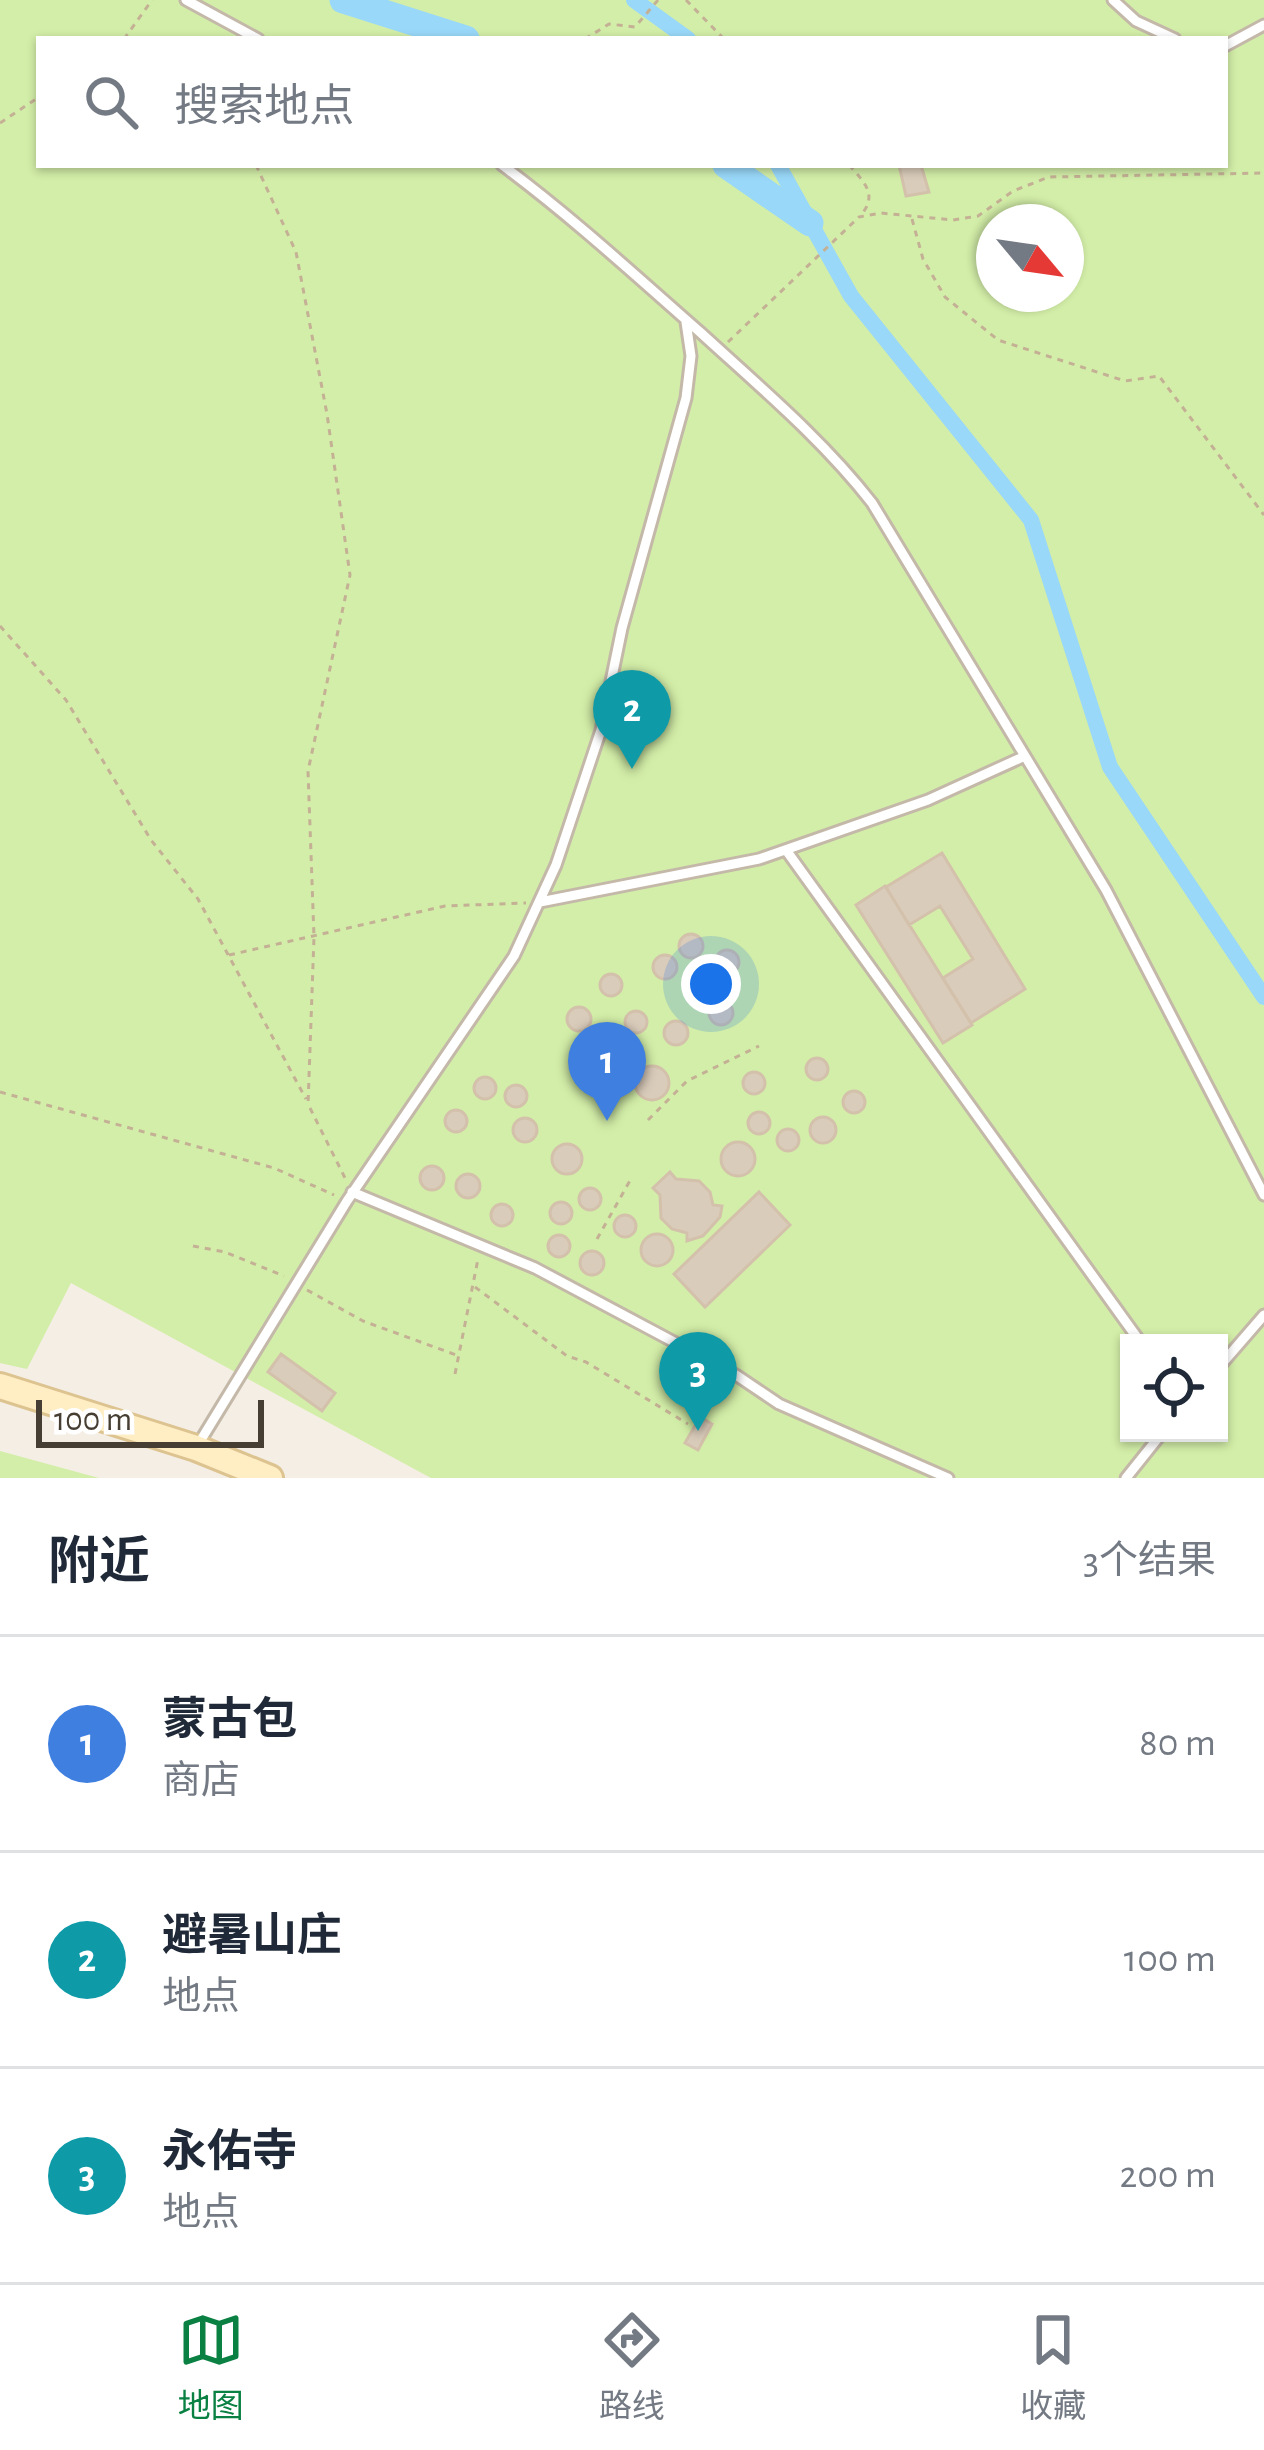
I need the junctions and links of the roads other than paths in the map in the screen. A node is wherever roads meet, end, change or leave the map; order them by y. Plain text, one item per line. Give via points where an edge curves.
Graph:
1 (186, 0) edge
2 (1113, 0) edge
3 (1264, 25) edge
4 (252, 36) edge
5 (1168, 36) edge
6 (1228, 44) edge
7 (506, 168) edge
8 (686, 320) junction
9 (1025, 756) junction
10 (786, 850) junction
11 (540, 902) junction
12 (1264, 1195) edge
13 (349, 1197) junction
14 (1264, 1315) edge
15 (1135, 1334) edge
16 (1228, 1357) edge
17 (0, 1386) edge
18 (1155, 1442) edge
19 (196, 1448) junction
20 (270, 1478) edge
21 (948, 1478) edge
22 (1126, 1478) edge

1 - 4 lane
2 - 5 lane
3 - 6 lane
7 - 8 lane
8 - 9 lane via 872,503
8 - 11 lane via 686,398 583,794
9 - 10 lane
9 - 12 lane via 1106,890
10 - 11 lane
10 - 15 lane
11 - 13 lane via 514,956
13 - 19 lane
13 - 21 lane via 535,1268 821,1425
14 - 16 lane
17 - 19 main road
18 - 22 lane
19 - 20 main road

